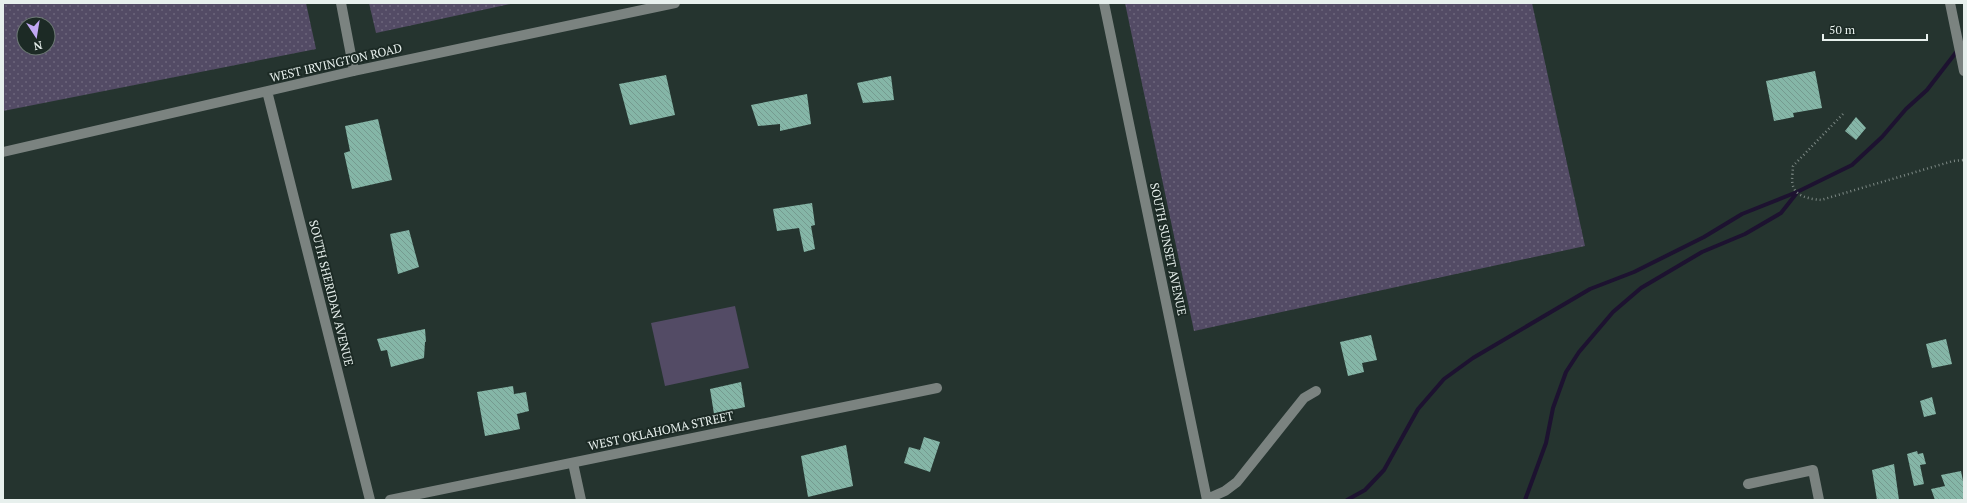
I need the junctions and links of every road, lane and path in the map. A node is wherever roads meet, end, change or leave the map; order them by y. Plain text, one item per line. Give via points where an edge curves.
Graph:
1 (341, 3) edge
2 (675, 3) edge
3 (1104, 3) edge
4 (1950, 3) edge
5 (354, 71) junction
6 (1964, 71) edge
7 (267, 91) junction
8 (1843, 114) dead end
9 (3, 152) edge
10 (1964, 160) edge
11 (937, 388) dead end
12 (1316, 391) dead end
13 (573, 463) junction
14 (1748, 484) dead end
15 (1207, 499) edge
16 (370, 500) edge
17 (390, 500) edge
18 (581, 500) edge
19 (1819, 500) edge

1 - 5 street
2 - 5 street, WEST IRVINGTON ROAD
3 - 15 street, SOUTH SUNSET AVENUE
4 - 6 street
5 - 7 street, WEST IRVINGTON ROAD
7 - 9 street, WEST IRVINGTON ROAD
7 - 16 street, SOUTH SHERIDAN AVENUE
8 - 10 path via 1793,166 1793,186 1809,200 1821,200 1953,161
11 - 13 street, WEST OKLAHOMA STREET
12 - 15 street via 1304,398 1237,482
13 - 17 street, WEST OKLAHOMA STREET
13 - 18 street
14 - 19 street via 1813,470

